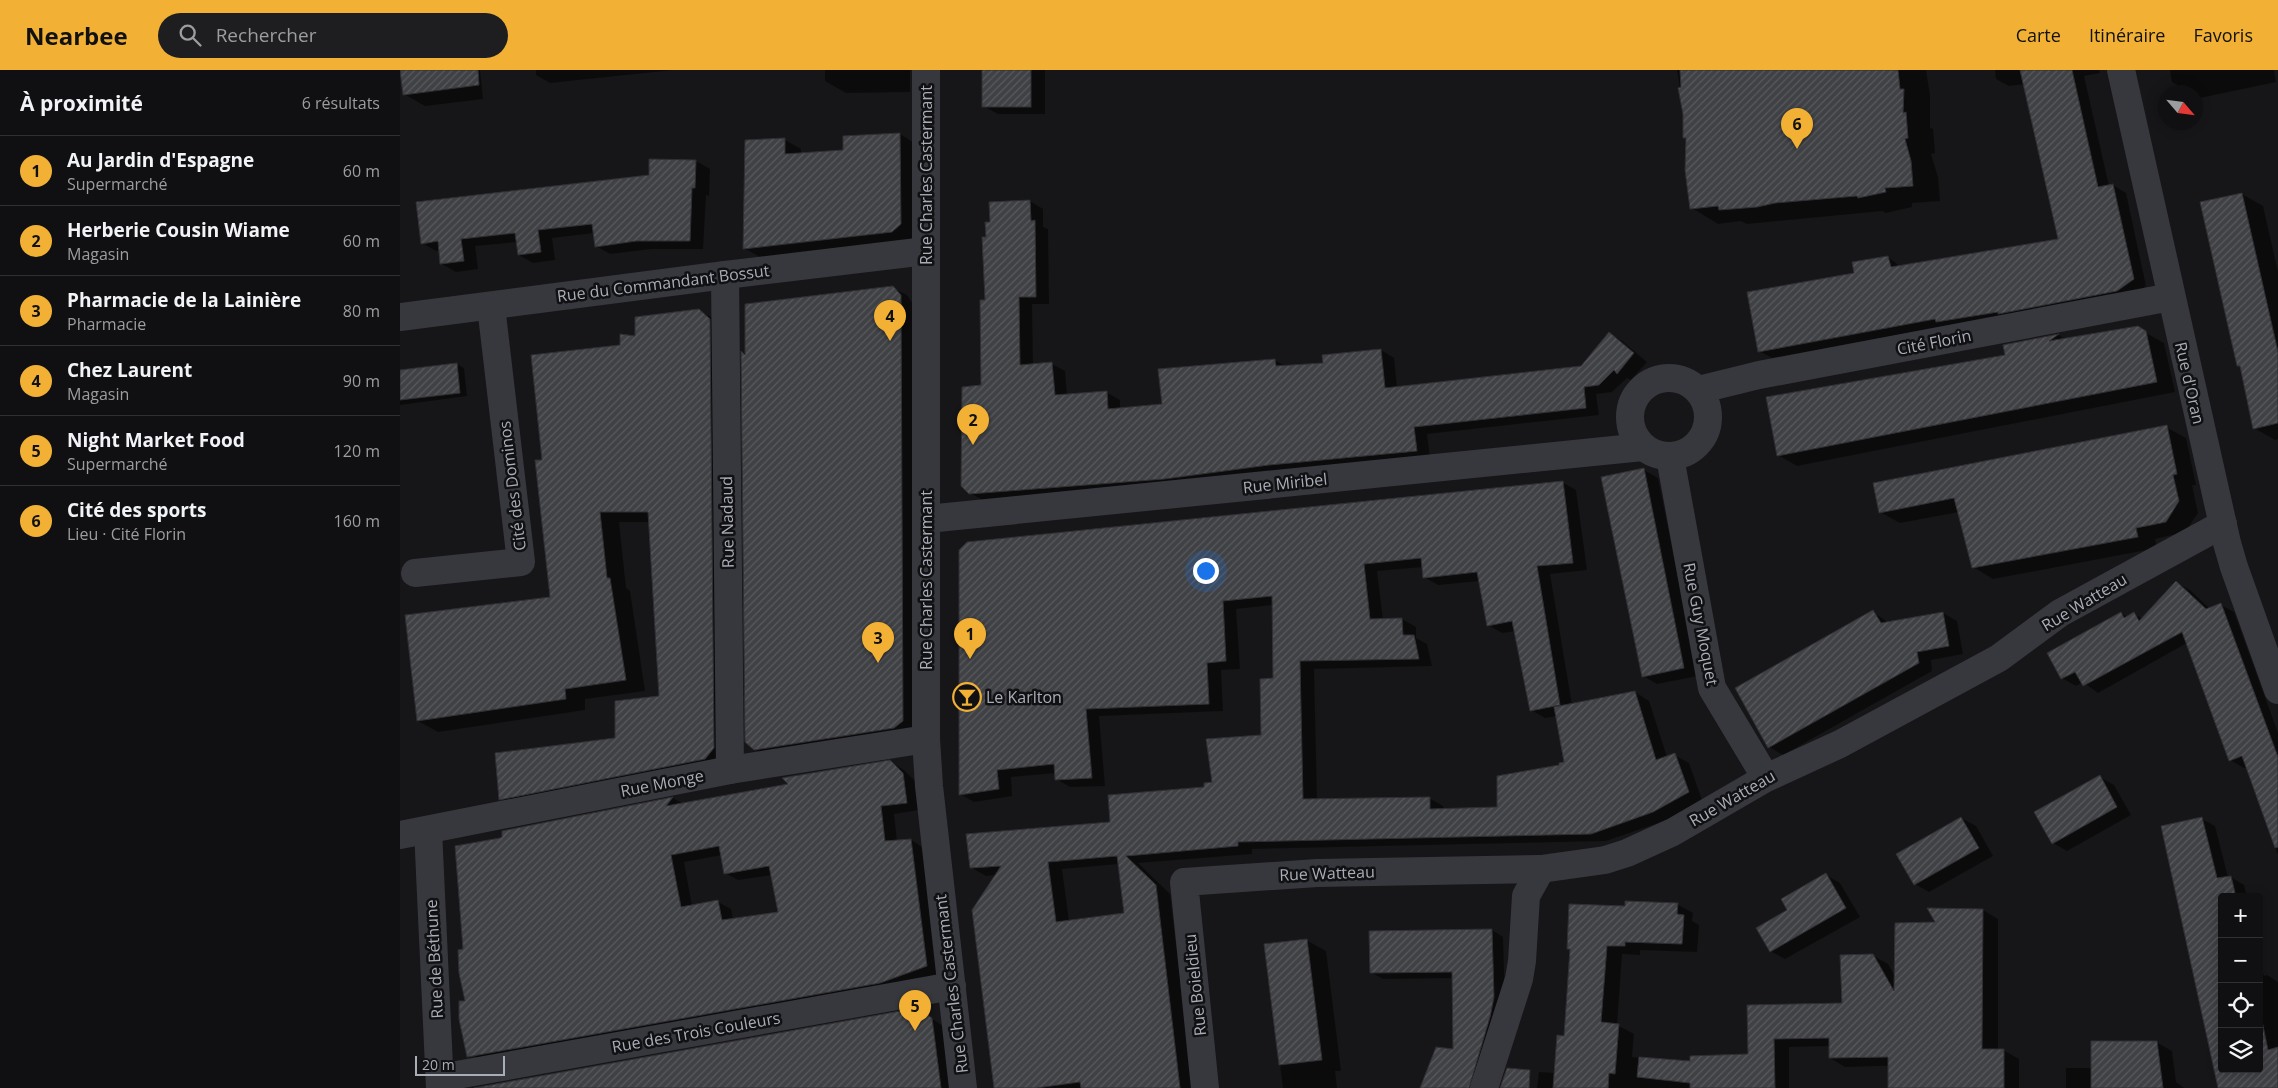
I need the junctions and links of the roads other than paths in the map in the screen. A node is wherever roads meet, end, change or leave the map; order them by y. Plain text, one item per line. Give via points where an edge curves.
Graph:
1 (926, 70) edge
2 (2121, 70) edge
3 (926, 251) junction
4 (725, 275) junction
5 (2171, 297) junction
6 (491, 306) junction
7 (400, 316) edge
8 (1698, 390) junction
9 (1643, 447) junction
10 (1670, 457) junction
11 (927, 519) junction
12 (2222, 524) junction
13 (415, 573) dead end
14 (2278, 690) edge
15 (926, 739) junction
16 (730, 770) junction
17 (1766, 778) junction
18 (428, 830) junction
19 (400, 835) edge
20 (1541, 869) junction
21 (1184, 882) joint
22 (952, 986) junction
23 (440, 1083) edge
24 (963, 1088) edge
25 (1206, 1088) edge
26 (1484, 1088) edge

1 - 3 street, Rue Charles Castermant
2 - 5 street, Rue d'Oran
3 - 4 street, Rue du Commandant Bossut
3 - 11 street, Rue Charles Castermant
4 - 6 street, Rue du Commandant Bossut
4 - 16 street, Rue Nadaud
5 - 8 street, Cité Florin via 1759,375
5 - 12 street, Rue d'Oran
6 - 7 street, Rue du Commandant Bossut
6 - 13 street, Cité des Dominos via 521,562
8 - 9 street via 1674,378 1656,380 1641,390 1630,415 1633,432
8 - 10 street via 1709,416 1704,436 1691,450
9 - 10 street, Rue Miribel via 1651,453
9 - 11 street, Rue Miribel
10 - 17 street, Rue Guy Moquet via 1712,688
11 - 15 street, Rue Charles Castermant
12 - 14 street, Rue d'Oran
12 - 17 street, Rue Watteau via 2060,613 1999,658 1840,744
15 - 16 street, Rue Monge
15 - 22 street, Rue Charles Castermant
16 - 18 street, Rue Monge
17 - 20 street, Rue Watteau via 1673,832 1627,854
18 - 19 street, Rue Monge
18 - 23 street, Rue de Béthune
20 - 21 street, Rue Watteau via 1326,872
20 - 26 street via 1526,896 1519,979
21 - 25 street, Rue Boieldieu
22 - 23 street, Rue des Trois Couleurs
22 - 24 street, Rue Charles Castermant

